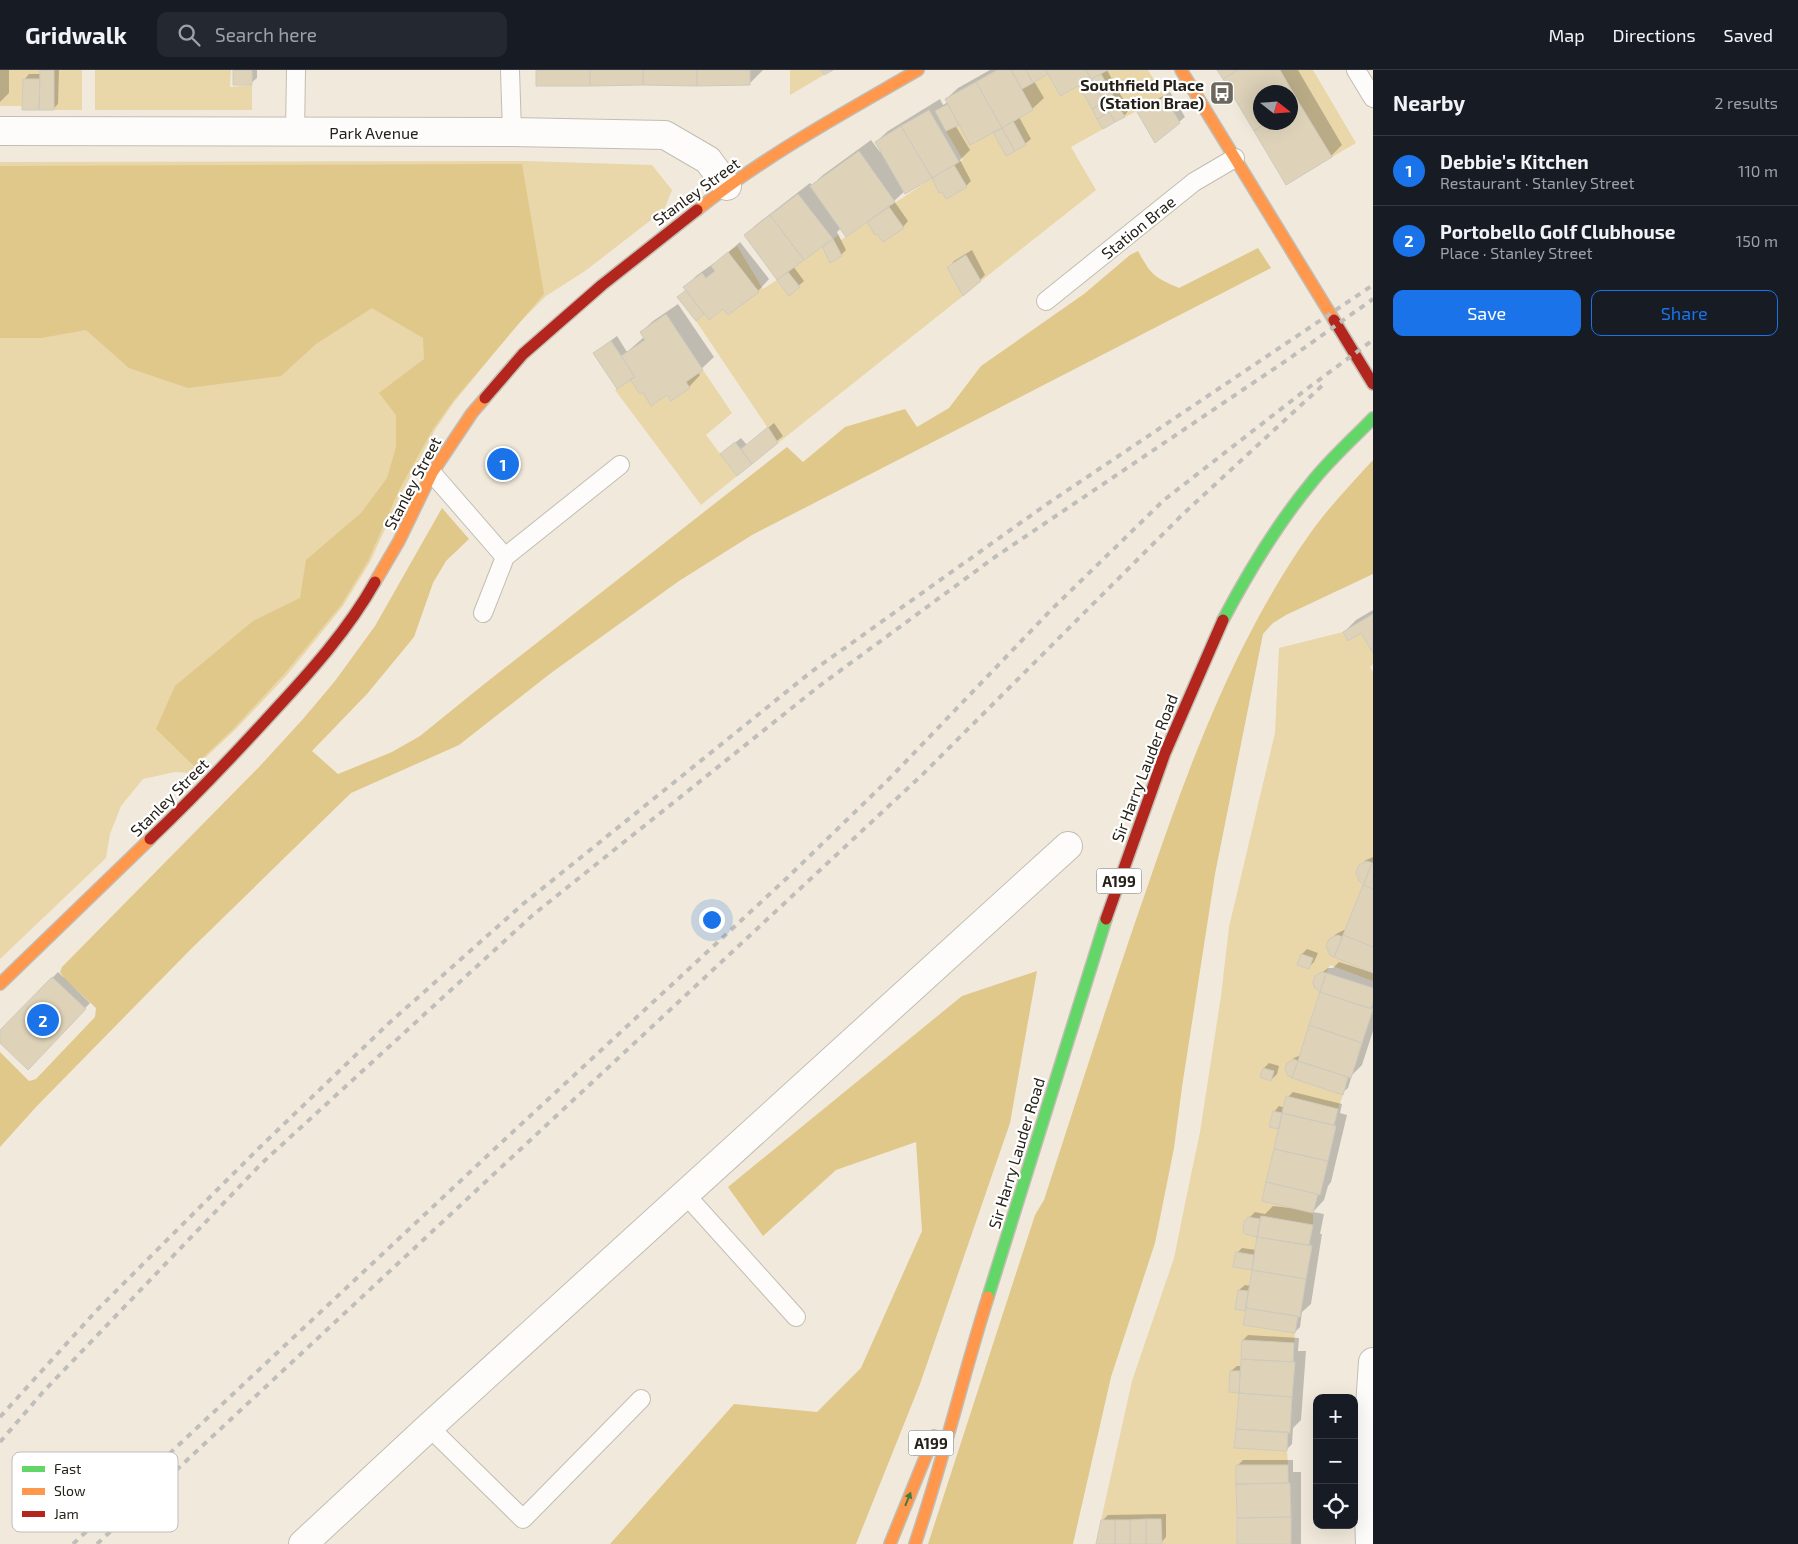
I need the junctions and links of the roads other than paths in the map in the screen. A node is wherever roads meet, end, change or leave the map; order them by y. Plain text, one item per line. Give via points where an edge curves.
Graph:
1 (296, 70) edge
2 (510, 70) edge
3 (918, 70) edge
4 (1180, 70) edge
5 (1356, 70) edge
6 (1373, 98) edge
7 (0, 131) edge
8 (295, 132) junction
9 (512, 132) junction
10 (1235, 158) junction
11 (727, 186) junction
12 (1046, 301) dead end
13 (1373, 384) edge
14 (1373, 418) edge
15 (620, 465) dead end
16 (432, 473) junction
17 (505, 557) junction
18 (483, 613) dead end
19 (1068, 846) dead end
20 (0, 984) edge
21 (685, 1194) junction
22 (796, 1317) dead end
23 (973, 1343) junction
24 (1373, 1362) edge
25 (641, 1398) dead end
26 (429, 1427) junction
27 (303, 1544) edge
28 (890, 1544) edge
29 (915, 1544) edge
30 (1370, 1544) edge

1 - 8 lane
2 - 9 lane
3 - 11 street, Stanley Street via 800,138
4 - 10 street
5 - 6 lane
7 - 8 street, Park Avenue
8 - 9 street, Park Avenue
9 - 11 street, Park Avenue via 665,136 708,160
10 - 12 lane, Station Brae via 1194,182
10 - 13 street
11 - 16 street, Stanley Street via 602,285 523,354 472,413
14 - 23 street, Sir Harry Lauder Road / A199 via 1313,480 1284,518 1247,574 1221,623 1169,744 1112,901
15 - 17 lane
16 - 17 lane
16 - 20 street, Stanley Street via 399,541 360,609 306,676 186,804
17 - 18 lane
19 - 21 street
21 - 22 lane
21 - 26 street
28 -> 23 street, Sir Harry Lauder Road / A199
23 - 29 street, Sir Harry Lauder Road / A199 via 934,1488
24 - 30 street via 1367,1451
25 - 26 lane via 523,1519
26 - 27 street

